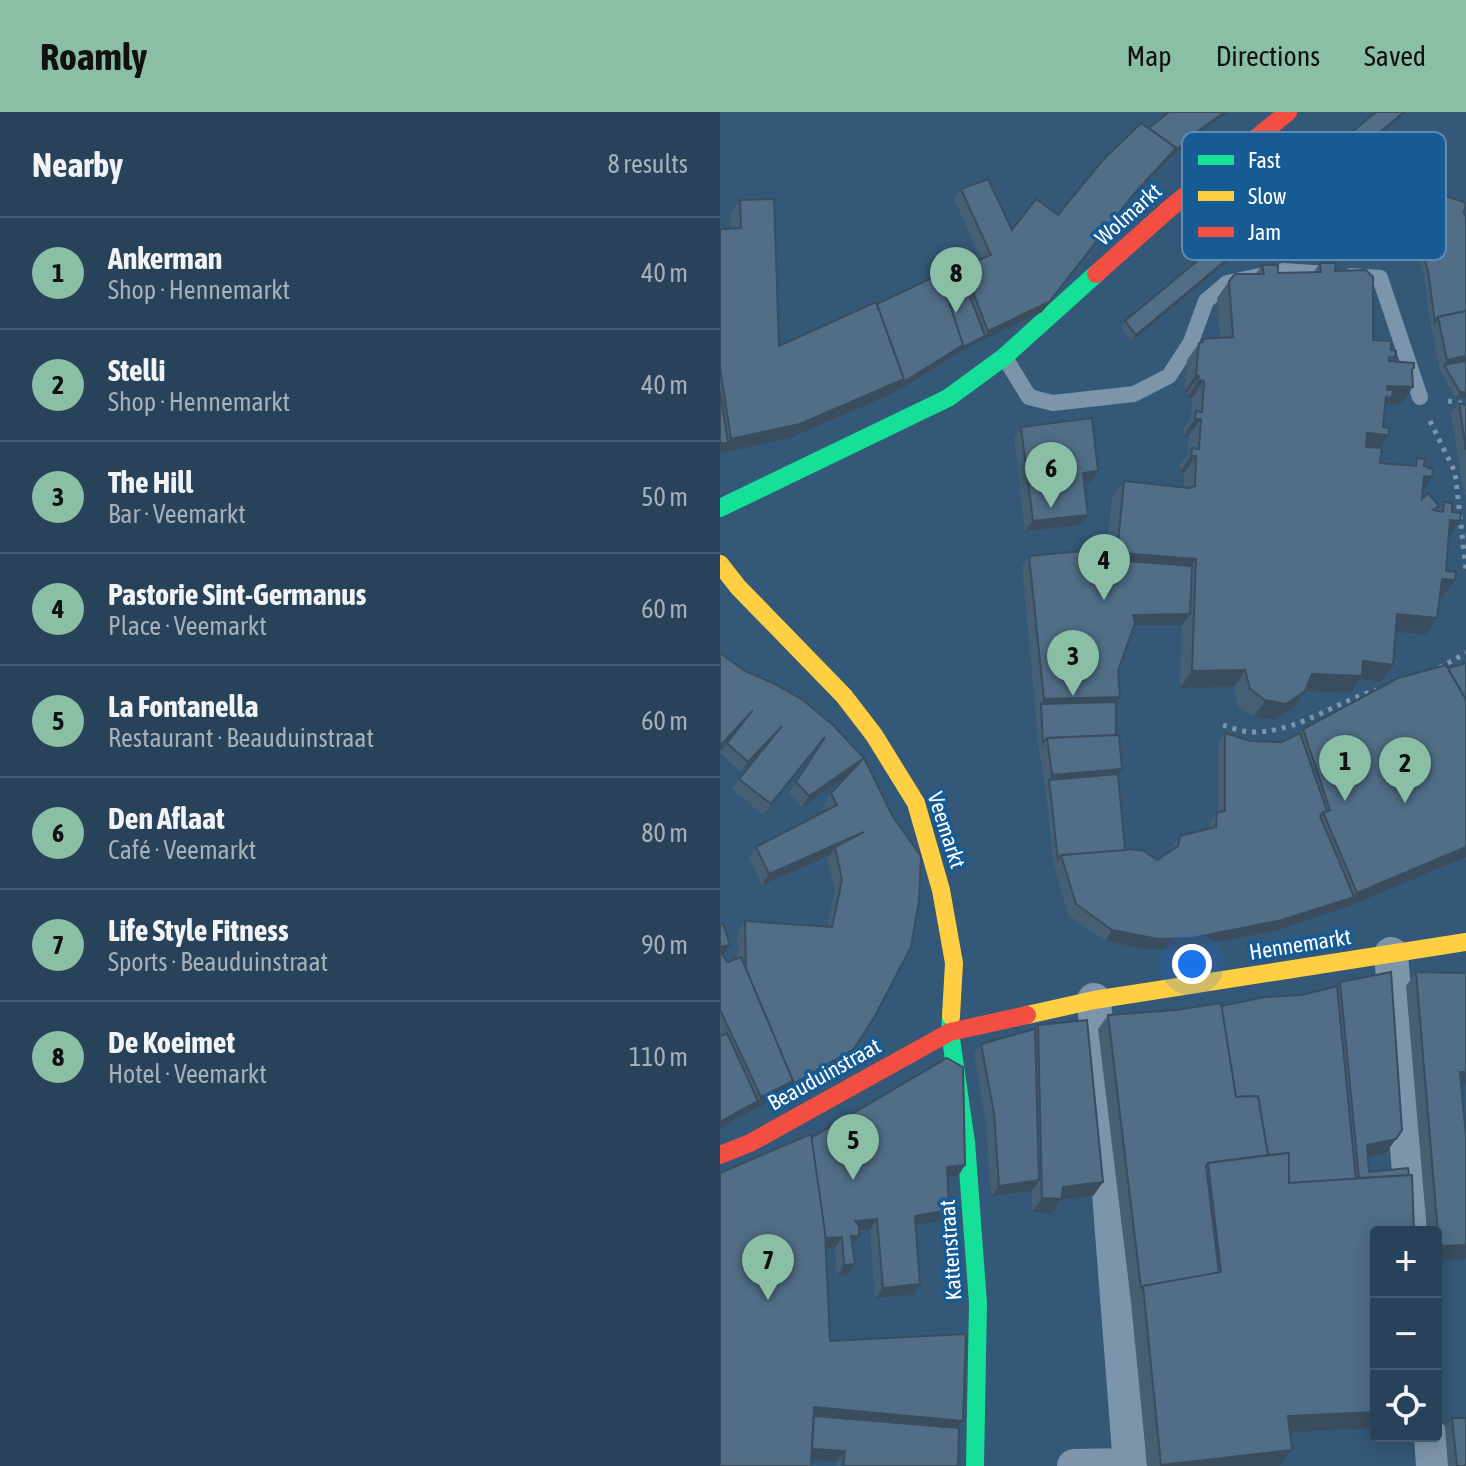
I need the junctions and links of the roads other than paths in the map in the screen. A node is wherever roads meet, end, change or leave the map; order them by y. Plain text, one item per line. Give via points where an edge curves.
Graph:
1 (1288, 112) edge
2 (1263, 132) edge
3 (1182, 198) edge
4 (1004, 357) junction
5 (1420, 397) road end
6 (720, 508) edge
7 (720, 564) edge
8 (1466, 942) edge
9 (1391, 954) junction
10 (1094, 1000) junction
11 (950, 1032) junction
12 (720, 1155) edge
13 (1414, 1226) edge
14 (1431, 1442) edge
15 (975, 1466) edge
16 (1074, 1466) edge
17 (1433, 1466) edge

1 - 2 street, Wolmarkt
3 - 4 street, Wolmarkt
4 - 5 lane via 1029,397 1053,403 1134,394 1169,376 1191,342 1206,301 1227,283 1283,271 1380,278
4 - 6 street via 948,398
7 - 11 street, Veemarkt via 844,696 916,803 941,890 954,963
8 - 9 street, Hennemarkt
9 - 10 street, Hennemarkt
9 - 13 street
10 - 11 street
10 - 16 street via 1130,1465
11 - 12 street, Beauduinstraat
11 - 15 street, Kattenstraat via 966,1142 978,1303
14 - 17 street

